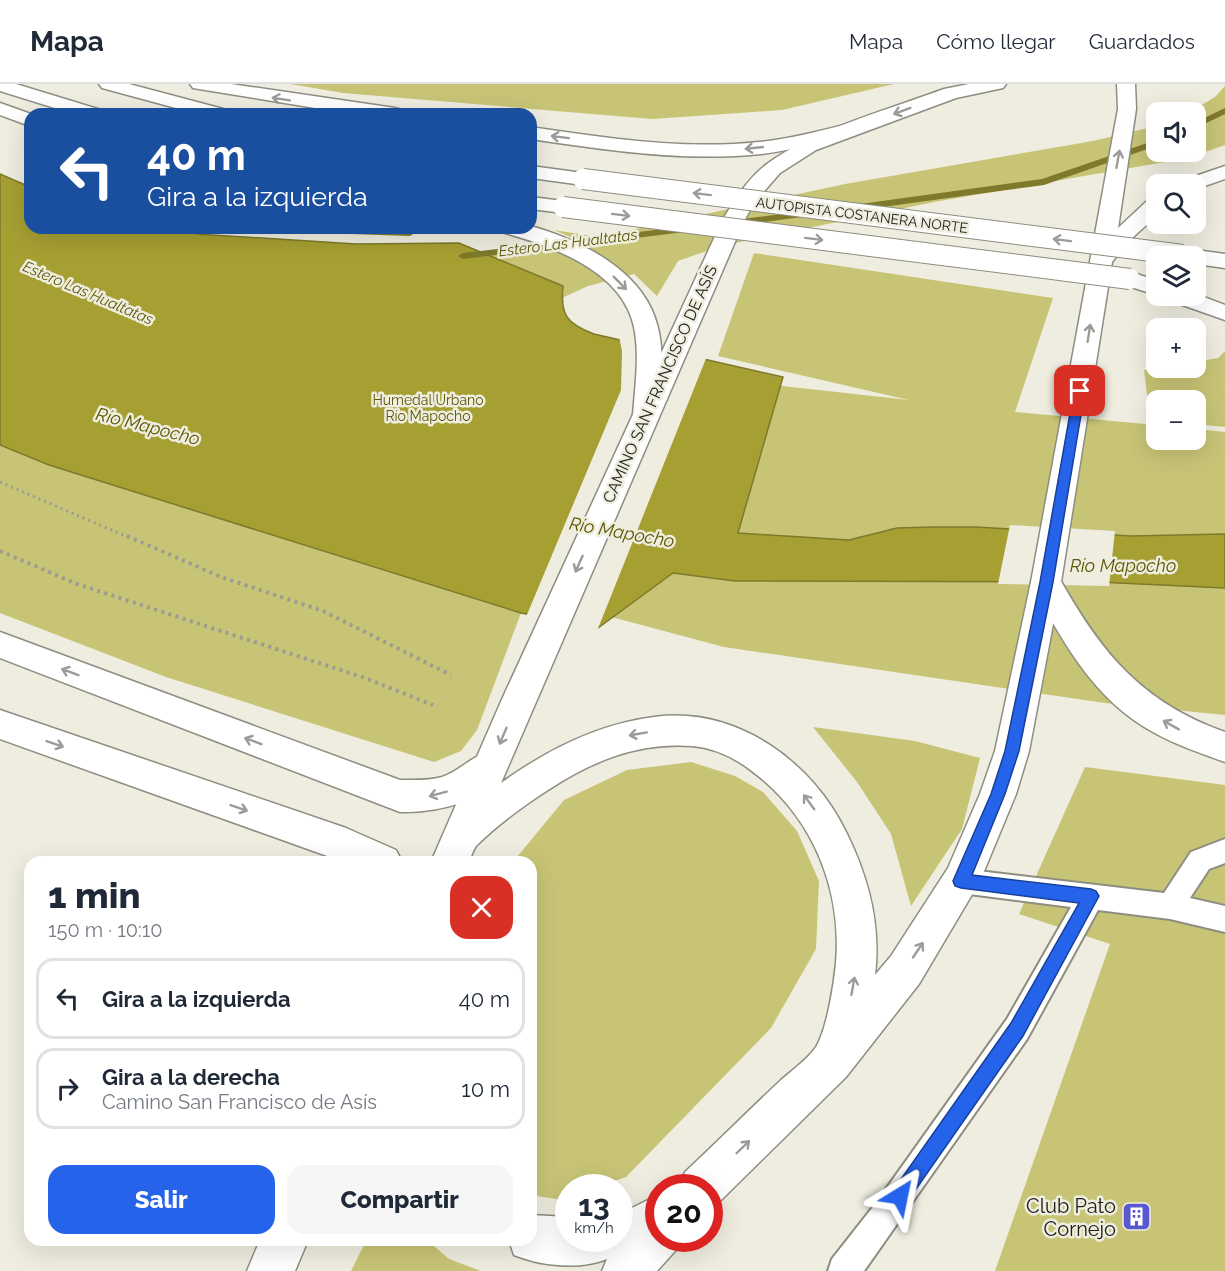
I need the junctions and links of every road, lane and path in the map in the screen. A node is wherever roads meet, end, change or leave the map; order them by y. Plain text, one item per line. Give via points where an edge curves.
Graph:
1 (108, 84) edge
2 (199, 84) edge
3 (973, 84) edge
4 (997, 84) edge
5 (1126, 84) edge
6 (0, 85) edge
7 (951, 93) junction
8 (75, 108) edge
9 (198, 108) edge
10 (348, 108) edge
11 (0, 109) edge
12 (24, 118) edge
13 (853, 129) junction
14 (537, 134) edge
15 (1225, 172) edge
16 (537, 173) edge
17 (1206, 179) edge
18 (537, 204) edge
19 (1146, 214) edge
20 (532, 234) edge
21 (1146, 250) edge
22 (1206, 258) edge
23 (1101, 261) junction
24 (1225, 261) edge
25 (1130, 279) junction
26 (1146, 281) edge
27 (1146, 285) edge
28 (1206, 288) edge
29 (1225, 291) edge
30 (1206, 306) edge
31 (1225, 313) edge
32 (646, 415) junction
33 (0, 482) edge
34 (0, 551) edge
35 (1046, 582) junction
36 (0, 645) edge
37 (451, 675) dead end
38 (433, 705) dead end
39 (0, 724) edge
40 (1225, 747) edge
41 (489, 768) junction
42 (454, 851) edge
43 (1225, 851) edge
44 (370, 856) edge
45 (961, 881) junction
46 (1091, 896) junction
47 (1170, 906) junction
48 (1225, 919) edge
49 (831, 1062) junction
50 (716, 1174) edge
51 (537, 1238) edge
52 (555, 1240) edge
53 (282, 1246) edge
54 (645, 1249) edge
55 (850, 1269) edge
56 (271, 1271) edge
57 (626, 1271) edge

1 - 9 main road
10 -> 2 main road
3 - 7 main road
4 - 7 main road, CAMINO SAN FRANCISCO DE ASÍS
23 -> 5 main road via 1127,108
6 - 8 main road
7 -> 13 main road, CAMINO SAN FRANCISCO DE ASÍS
11 - 12 main road
13 -> 14 main road via 772,146 719,150 638,147
13 - 32 main road, CAMINO SAN FRANCISCO DE ASÍS, bridge via 790,157 745,200
15 - 17 main road
21 -> 16 main road, AUTOPISTA COSTANERA NORTE, bridge
18 -> 25 main road, AUTOPISTA COSTANERA NORTE, bridge
19 - 23 main road
20 -> 32 main road via 577,252 618,281 632,297 647,334
22 - 24 main road, AUTOPISTA COSTANERA NORTE
35 -> 23 main road
25 - 26 main road, AUTOPISTA COSTANERA NORTE
25 - 27 main road
28 - 29 main road
30 - 31 main road
32 -> 41 main road, CAMINO SAN FRANCISCO DE ASÍS
33 - 37 path via 221,577 322,611
34 - 38 path via 78,584 365,678
40 -> 35 main road via 1178,729 1123,693 1084,649
35 - 45 main road via 1012,751
41 -> 36 main road via 456,789 428,797 400,796
39 -> 44 main road
41 - 42 main road, CAMINO SAN FRANCISCO DE ASÍS
49 -> 42 main road via 846,1021 855,979 852,898 825,824 804,794 750,748 720,736 689,730 622,737 588,748 507,798
43 - 47 lane via 1200,860
45 - 46 lane
49 -> 45 main road via 905,970
46 - 47 lane
46 - 55 lane via 1017,1029
47 - 48 lane
50 -> 49 main road
51 - 52 main road
53 - 56 main road
54 - 57 main road

